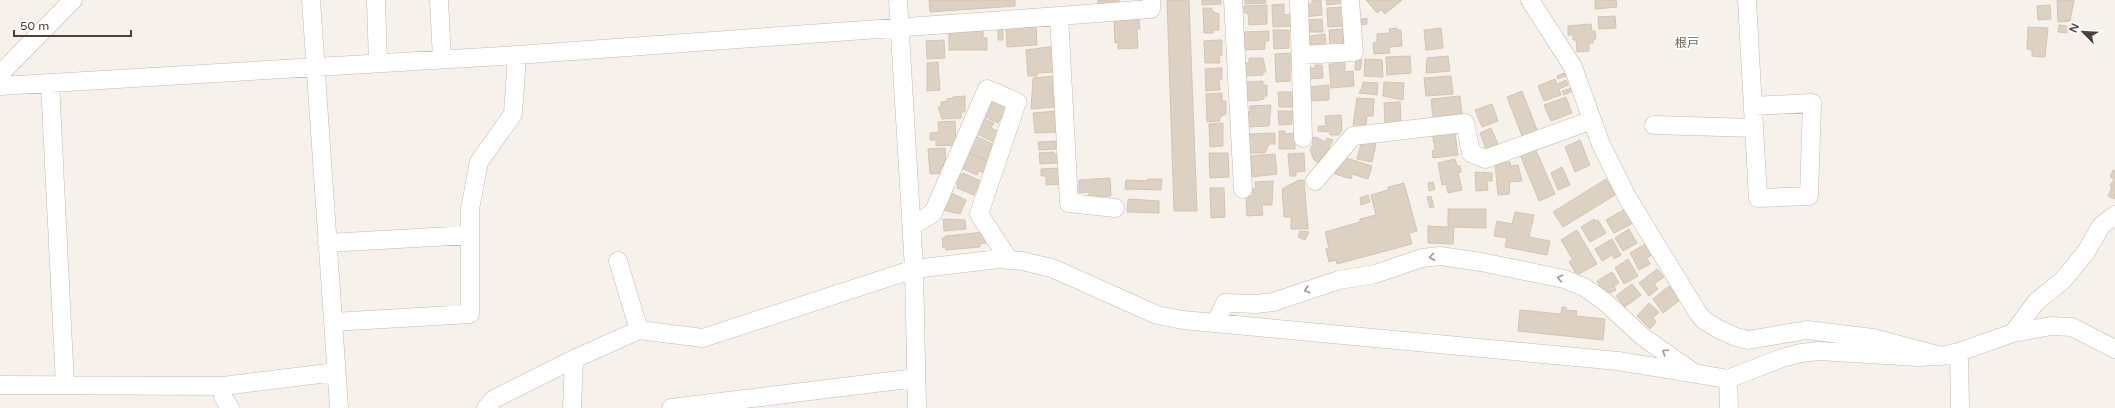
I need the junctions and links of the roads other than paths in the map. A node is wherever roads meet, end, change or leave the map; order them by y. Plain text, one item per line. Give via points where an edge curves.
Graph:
1 (73, 0) edge
2 (311, 0) edge
3 (376, 0) edge
4 (439, 0) edge
5 (898, 0) edge
6 (1151, 0) edge
7 (1233, 0) edge
8 (1300, 0) edge
9 (1350, 0) edge
10 (1530, 0) edge
11 (1747, 0) edge
12 (1059, 16) junction
13 (900, 28) junction
14 (517, 55) junction
15 (1301, 55) junction
16 (442, 59) junction
17 (378, 63) junction
18 (314, 67) junction
19 (0, 74) edge
20 (50, 83) junction
21 (0, 86) edge
22 (1753, 106) junction
23 (1592, 120) junction
24 (1654, 125) dead end
25 (1754, 128) junction
26 (1303, 138) dead end
27 (1315, 181) dead end
28 (1243, 189) dead end
29 (1116, 208) dead end
30 (2115, 214) edge
31 (912, 226) junction
32 (470, 235) junction
33 (327, 243) junction
34 (1010, 260) junction
35 (618, 261) dead end
36 (914, 269) junction
37 (333, 322) junction
38 (1216, 323) junction
39 (639, 330) junction
40 (2013, 333) junction
41 (2115, 349) edge
42 (1959, 352) junction
43 (1941, 356) junction
44 (574, 359) junction
45 (336, 372) junction
46 (1697, 375) junction
47 (916, 378) junction
48 (1728, 379) junction
49 (0, 385) edge
50 (65, 385) junction
51 (223, 386) junction
52 (795, 400) edge
53 (230, 408) edge
54 (339, 408) edge
55 (486, 408) edge
56 (572, 408) edge
57 (677, 408) edge
58 (917, 408) edge
59 (1728, 408) edge
60 (1960, 408) edge

1 - 19 street
2 - 18 street
3 - 17 street
4 - 16 street
5 - 13 street
6 - 12 street via 1151,9
7 - 28 street
8 - 15 street
9 - 15 street via 1354,52
10 - 23 street via 1573,66
11 - 22 street
12 - 13 street
12 - 29 street via 1070,203
13 - 14 street
13 - 31 street
14 - 16 street
14 - 32 street via 513,114 479,162 470,209
15 - 26 street
16 - 17 street
17 - 18 street
18 - 20 street
18 - 33 street
20 - 21 street
20 - 50 street
22 - 25 street
22 - 25 street via 1812,103 1809,196 1758,198
23 - 27 street via 1485,159 1471,153 1465,123 1353,136
23 - 43 street via 1627,197 1704,320 1736,337 1748,340 1807,330 1873,338
24 - 25 street
30 - 40 street via 2101,226 2086,252 2063,280 2036,302
31 - 34 street via 933,213 987,89 1017,102 979,214
31 - 36 street
32 - 33 street
32 - 37 street via 470,314
33 - 37 street
34 - 36 street via 999,259
34 - 38 street via 1052,268 1157,315
35 - 39 street
36 - 39 street via 703,338
36 - 47 street
37 - 45 street
38 - 46 street via 1618,361
46 -> 38 street via 1643,337 1604,301 1584,288 1564,279 1440,256 1422,258 1375,274 1339,280 1273,302 1225,303
39 - 44 street
40 - 41 street via 2051,326 2072,327
40 - 42 street
42 - 43 street
42 - 60 street
43 - 48 street via 1807,352 1782,358
44 - 55 street via 494,398
44 - 56 street
45 - 51 street
45 - 54 street
46 - 48 street
47 - 52 street
47 - 58 street
48 - 59 street
49 - 50 street
50 - 51 street
51 - 53 street via 223,397
52 - 57 street

